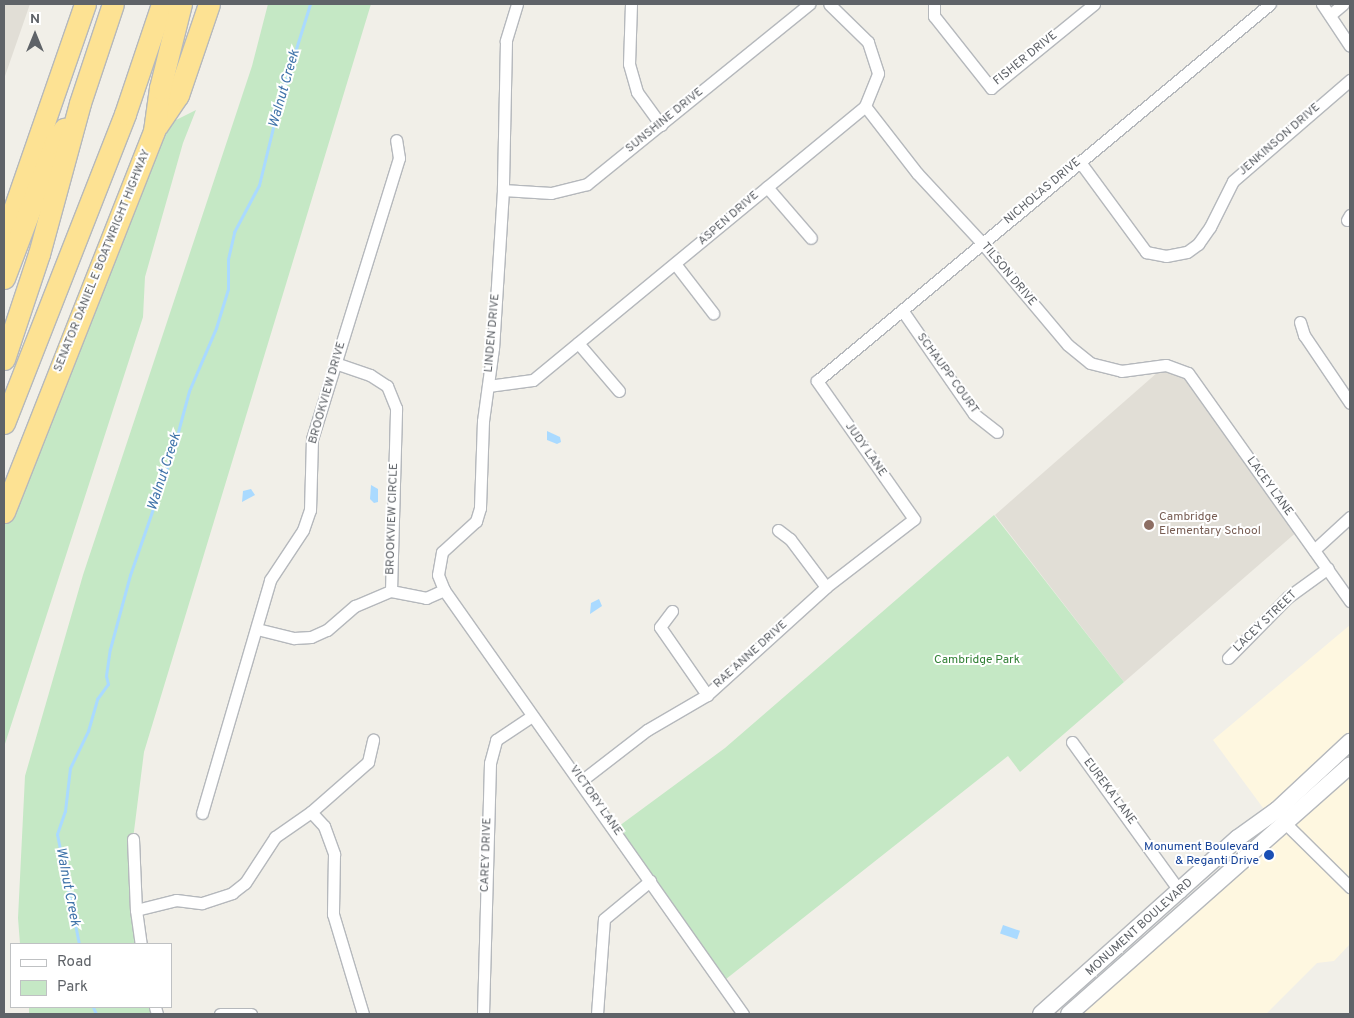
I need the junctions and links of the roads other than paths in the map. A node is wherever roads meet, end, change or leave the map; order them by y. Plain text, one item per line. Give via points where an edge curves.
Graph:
1 (85, 4) edge
2 (113, 4) edge
3 (162, 4) edge
4 (181, 4) edge
5 (209, 4) edge
6 (517, 4) edge
7 (631, 4) edge
8 (809, 4) edge
9 (830, 4) edge
10 (934, 4) edge
11 (1094, 4) edge
12 (1270, 4) edge
13 (1322, 4) edge
14 (1343, 4) edge
15 (1330, 15) junction
16 (1350, 46) edge
17 (1350, 80) edge
18 (80, 103) junction
19 (865, 106) junction
20 (661, 124) junction
21 (154, 131) junction
22 (396, 140) dead end
23 (1080, 162) junction
24 (767, 187) junction
25 (503, 190) junction
26 (4, 238) edge
27 (811, 238) dead end
28 (982, 243) junction
29 (676, 265) junction
30 (4, 278) edge
31 (902, 310) junction
32 (713, 313) dead end
33 (1300, 322) dead end
34 (578, 343) junction
35 (4, 359) edge
36 (335, 363) junction
37 (1188, 373) joint
38 (817, 381) joint
39 (488, 386) junction
40 (619, 391) dead end
41 (1350, 403) edge
42 (4, 423) edge
43 (997, 432) dead end
44 (4, 512) edge
45 (1350, 517) edge
46 (914, 519) joint
47 (778, 530) dead end
48 (1314, 550) junction
49 (1328, 568) junction
50 (826, 587) junction
51 (444, 590) junction
52 (391, 591) junction
53 (1350, 601) edge
54 (672, 611) dead end
55 (256, 629) junction
56 (1228, 658) dead end
57 (707, 695) junction
58 (532, 716) junction
59 (374, 740) dead end
60 (1072, 742) dead end
61 (1350, 742) edge
62 (1350, 765) edge
63 (581, 781) junction
64 (311, 812) junction
65 (202, 813) dead end
66 (1284, 822) junction
67 (133, 839) dead end
68 (650, 880) junction
69 (1350, 887) edge
70 (1180, 892) junction
71 (136, 910) junction
72 (141, 943) edge
73 (600, 1013) edge
74 (220, 1014) edge
75 (251, 1014) edge
76 (363, 1014) edge
77 (483, 1014) edge
78 (743, 1014) edge
79 (1041, 1014) edge
80 (1068, 1014) edge

1 - 26 highway
2 - 18 highway
3 - 42 highway via 125,114
4 - 21 highway, SENATOR DANIEL E BOATWRIGHT HIGHWAY via 160,88
5 - 21 highway via 178,95
6 - 25 street, LINDEN DRIVE via 506,41
7 - 20 street via 629,64 637,92
8 - 20 street, SUNSHINE DRIVE
9 - 19 street, ASPEN DRIVE via 868,42 871,50 878,72
10 - 11 street, FISHER DRIVE via 934,16 991,88
12 - 23 street, NICHOLAS DRIVE
13 - 15 street
14 - 15 street
15 - 16 street
17 - 23 street, JENKINSON DRIVE via 1232,181 1210,227 1198,244 1187,252 1166,256 1146,252
18 - 30 highway via 55,143
18 - 35 highway via 39,254
19 - 24 street, ASPEN DRIVE
19 - 28 street, TILSON DRIVE via 917,173
20 - 25 street, SUNSHINE DRIVE via 588,184 551,193
21 - 44 highway, SENATOR DANIEL E BOATWRIGHT HIGHWAY
22 - 36 street, BROOKVIEW DRIVE via 398,158
23 - 28 street, NICHOLAS DRIVE
24 - 27 street
24 - 29 street, ASPEN DRIVE
25 - 39 street, LINDEN DRIVE
28 - 31 street, NICHOLAS DRIVE
28 - 37 street, TILSON DRIVE via 1068,345 1090,363 1121,371 1166,365
29 - 32 street
29 - 34 street, ASPEN DRIVE
31 - 38 street, NICHOLAS DRIVE
31 - 43 street, SCHAUPP COURT via 974,414
33 - 41 street via 1304,335
34 - 39 street, ASPEN DRIVE via 533,380
34 - 40 street
36 - 52 street, BROOKVIEW CIRCLE via 370,375 387,386 396,408
36 - 55 street, BROOKVIEW DRIVE via 312,439 310,510 303,530 270,580
37 - 48 street, LACEY LANE
38 - 46 street, JUDY LANE
39 - 51 street, LINDEN DRIVE via 480,508 476,521 440,557 438,575
45 - 48 street
46 - 50 street, RAE ANNE DRIVE
47 - 50 street via 790,540
48 - 49 street, LACEY LANE
49 - 53 street, LACEY LANE
49 - 56 street, LACEY STREET via 1288,597
50 - 57 street, RAE ANNE DRIVE
51 - 52 street via 426,598
51 - 58 street, VICTORY LANE
52 - 55 street, BROOKVIEW CIRCLE via 355,606 328,630 311,637 294,638
54 - 57 street via 660,627
55 - 65 street, BROOKVIEW DRIVE
57 - 63 street, RAE ANNE DRIVE via 647,730
58 - 63 street, VICTORY LANE
58 - 77 street, CAREY DRIVE via 496,740 490,763
59 - 64 street via 368,762
60 - 70 street, EUREKA LANE
61 - 70 main road, MONUMENT BOULEVARD via 1277,810 1238,838
62 - 66 main road, MONUMENT BOULEVARD
63 - 68 street, VICTORY LANE
64 - 71 street via 275,837 245,883 232,893 202,903 176,900
64 - 76 street via 324,826 334,854 333,914
66 - 69 street
66 - 80 main road, MONUMENT BOULEVARD
67 - 71 street
68 - 73 street via 604,919
68 - 78 street, VICTORY LANE
70 - 79 main road, MONUMENT BOULEVARD
71 - 72 street
74 - 75 street

